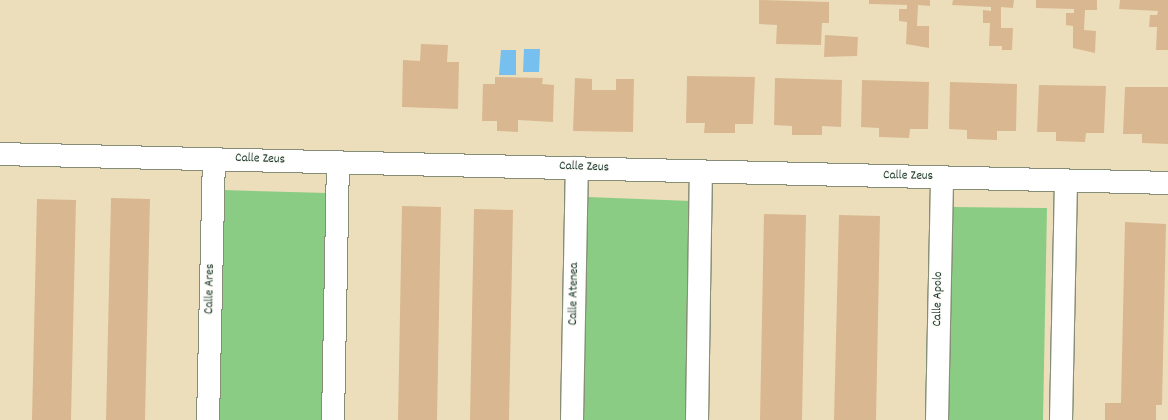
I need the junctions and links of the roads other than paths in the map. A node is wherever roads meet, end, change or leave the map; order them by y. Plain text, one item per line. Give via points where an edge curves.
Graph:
1 (0, 154) edge
2 (214, 159) junction
3 (338, 162) junction
4 (577, 168) junction
5 (702, 172) junction
6 (942, 178) junction
7 (1066, 181) junction
8 (1168, 183) edge
9 (208, 420) edge
10 (333, 420) edge
11 (572, 420) edge
12 (697, 420) edge
13 (937, 420) edge
14 (1061, 420) edge

1 - 2 street, Calle Zeus
2 - 3 street, Calle Zeus
2 - 9 street, Calle Ares
3 - 4 street, Calle Zeus
3 - 10 street
4 - 5 street, Calle Zeus
4 - 11 street, Calle Atenea
5 - 6 street, Calle Zeus
5 - 12 street
6 - 7 street, Calle Zeus
6 - 13 street, Calle Apolo
7 - 8 street, Calle Zeus
7 - 14 street

